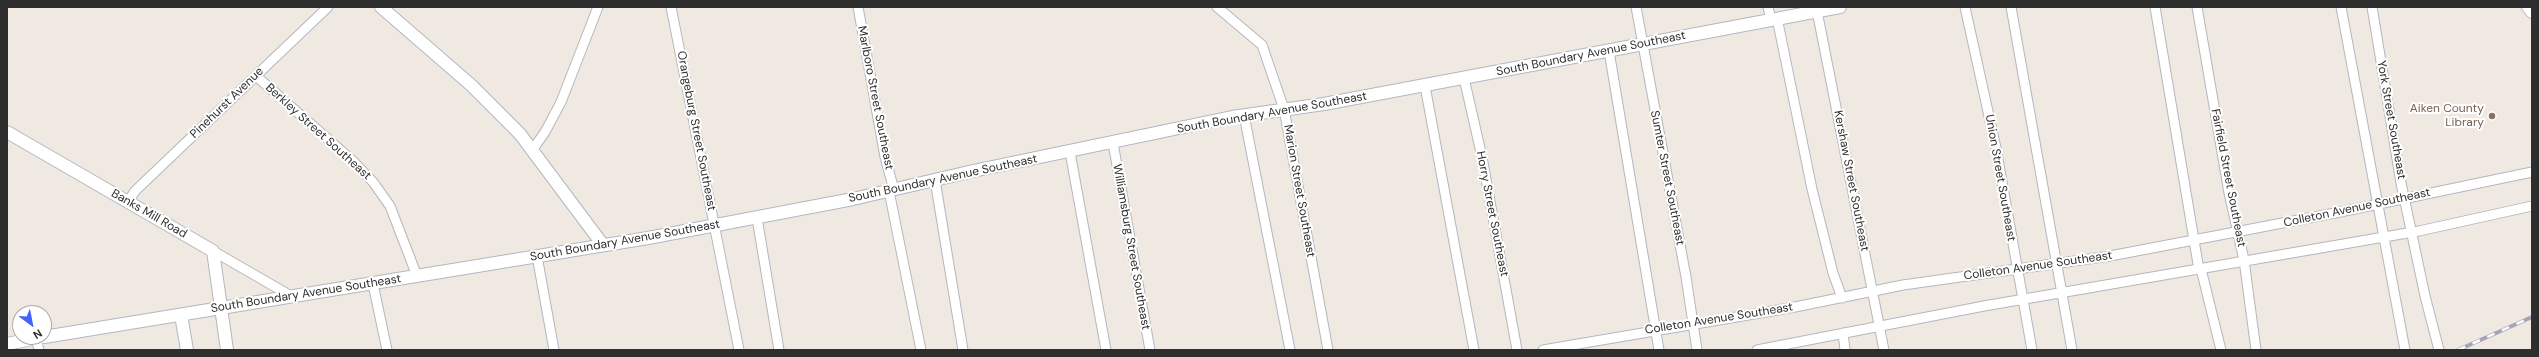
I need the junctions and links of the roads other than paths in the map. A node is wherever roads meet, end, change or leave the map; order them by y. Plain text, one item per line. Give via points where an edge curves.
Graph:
1 (328, 7) edge
2 (382, 7) edge
3 (598, 7) edge
4 (671, 7) edge
5 (858, 7) edge
6 (1219, 7) edge
7 (1636, 7) edge
8 (1768, 7) edge
9 (1840, 7) edge
10 (1965, 7) edge
11 (2011, 7) edge
12 (2155, 7) edge
13 (2197, 7) edge
14 (2341, 7) edge
15 (2372, 7) edge
16 (2528, 7) edge
17 (1817, 11) junction
18 (2532, 12) edge
19 (1774, 19) junction
20 (1642, 45) junction
21 (1609, 51) junction
22 (256, 76) junction
23 (1464, 78) junction
24 (1425, 86) junction
25 (1284, 110) junction
26 (1244, 115) junction
27 (7, 132) edge
28 (1113, 143) junction
29 (533, 149) junction
30 (1070, 152) junction
31 (2532, 172) edge
32 (935, 180) junction
33 (892, 190) junction
34 (2405, 198) junction
35 (128, 202) junction
36 (2377, 204) junction
37 (2532, 206) edge
38 (757, 218) junction
39 (715, 226) junction
40 (2412, 232) junction
41 (2238, 233) junction
42 (2383, 237) junction
43 (2194, 240) junction
44 (603, 246) junction
45 (213, 251) junction
46 (537, 256) junction
47 (2244, 260) junction
48 (2056, 263) junction
49 (2016, 269) junction
50 (2200, 269) junction
51 (417, 276) junction
52 (373, 284) junction
53 (1872, 291) junction
54 (2062, 294) junction
55 (291, 296) junction
56 (1842, 298) junction
57 (2022, 300) junction
58 (220, 306) junction
59 (181, 315) junction
60 (1692, 324) junction
61 (1879, 325) junction
62 (1656, 329) junction
63 (1843, 333) junction
64 (52, 338) edge
65 (2438, 345) edge
66 (187, 350) edge
67 (227, 350) edge
68 (387, 350) edge
69 (554, 350) edge
70 (739, 350) edge
71 (779, 350) edge
72 (920, 350) edge
73 (963, 350) edge
74 (1106, 350) edge
75 (1150, 350) edge
76 (1290, 350) edge
77 (1328, 350) edge
78 (1474, 350) edge
79 (1517, 350) edge
80 (1543, 350) edge
81 (1659, 350) edge
82 (1697, 350) edge
83 (1757, 350) edge
84 (1845, 350) edge
85 (1884, 350) edge
86 (2032, 350) edge
87 (2072, 350) edge
88 (2220, 350) edge
89 (2256, 350) edge
90 (2405, 350) edge

1 - 22 street, Pinehurst Avenue
2 - 29 street via 494,106
3 - 29 street via 561,102
4 - 39 street, Orangeburg Street Southeast
5 - 33 street, Marlboro Street Southeast
6 - 25 street, Marion Street Southeast via 1262,44
7 - 20 street, Sumter Street Southeast
8 - 19 street
9 - 17 street, South Boundary Avenue Southeast
10 - 49 street, Union Street Southeast via 1996,148
11 - 48 street
12 - 43 street
13 - 41 street, Fairfield Street Southeast
14 - 36 street
15 - 34 street, York Street Southeast
16 - 18 street
17 - 19 street, South Boundary Avenue Southeast
17 - 53 street, Kershaw Street Southeast
19 - 20 street, South Boundary Avenue Southeast
19 - 56 street via 1812,189 1833,273
20 - 21 street, South Boundary Avenue Southeast
20 - 60 street, Sumter Street Southeast via 1686,277
21 - 23 street, South Boundary Avenue Southeast
21 - 62 street
22 - 35 street, Pinehurst Avenue via 136,191
22 - 51 street, Berkley Street Southeast via 354,162 373,182 390,206
23 - 24 street, South Boundary Avenue Southeast
23 - 79 street, Horry Street Southeast via 1482,157
24 - 25 street, South Boundary Avenue Southeast
24 - 78 street
25 - 26 street, South Boundary Avenue Southeast
25 - 77 street, Marion Street Southeast
26 - 28 street, South Boundary Avenue Southeast
26 - 76 street
27 - 35 street, Banks Mill Road
28 - 30 street, South Boundary Avenue Southeast
28 - 75 street, Williamsburg Street Southeast
29 - 44 street
30 - 32 street, South Boundary Avenue Southeast
30 - 74 street
31 - 34 street, Colleton Avenue Southeast
32 - 33 street, South Boundary Avenue Southeast
32 - 73 street
33 - 38 street, South Boundary Avenue Southeast
33 - 72 street, Marlboro Street Southeast
34 - 36 street, Colleton Avenue Southeast
34 - 40 street, York Street Southeast
35 - 45 street, Banks Mill Road
36 - 41 street, Colleton Avenue Southeast
36 - 42 street
37 - 40 street
38 - 39 street, South Boundary Avenue Southeast
38 - 71 street
39 - 44 street, South Boundary Avenue Southeast
39 - 70 street, Orangeburg Street Southeast
40 - 42 street
40 - 65 street, York Street Southeast
41 - 43 street, Colleton Avenue Southeast
41 - 47 street, Fairfield Street Southeast
42 - 47 street
42 - 90 street
43 - 48 street, Colleton Avenue Southeast
43 - 50 street
44 - 46 street, South Boundary Avenue Southeast
45 - 55 street, Banks Mill Road
45 - 58 street
46 - 51 street, South Boundary Avenue Southeast
46 - 69 street
47 - 50 street
47 - 89 street, Fairfield Street Southeast
48 - 49 street, Colleton Avenue Southeast
48 - 54 street
49 - 53 street, Colleton Avenue Southeast
49 - 57 street, Union Street Southeast
50 - 54 street
50 - 88 street
51 - 52 street, South Boundary Avenue Southeast
52 - 55 street, South Boundary Avenue Southeast
52 - 68 street
53 - 56 street, Colleton Avenue Southeast
53 - 61 street, Kershaw Street Southeast
54 - 57 street
54 - 87 street
55 - 58 street, South Boundary Avenue Southeast
56 - 60 street, Colleton Avenue Southeast
57 - 61 street
57 - 86 street, Union Street Southeast
58 - 59 street, South Boundary Avenue Southeast
58 - 67 street
59 - 64 street, South Boundary Avenue Southeast
59 - 66 street
60 - 62 street, Colleton Avenue Southeast
60 - 82 street, Sumter Street Southeast
61 - 63 street
61 - 85 street, Kershaw Street Southeast
62 - 80 street, Colleton Avenue Southeast
62 - 81 street
63 - 83 street
63 - 84 street

